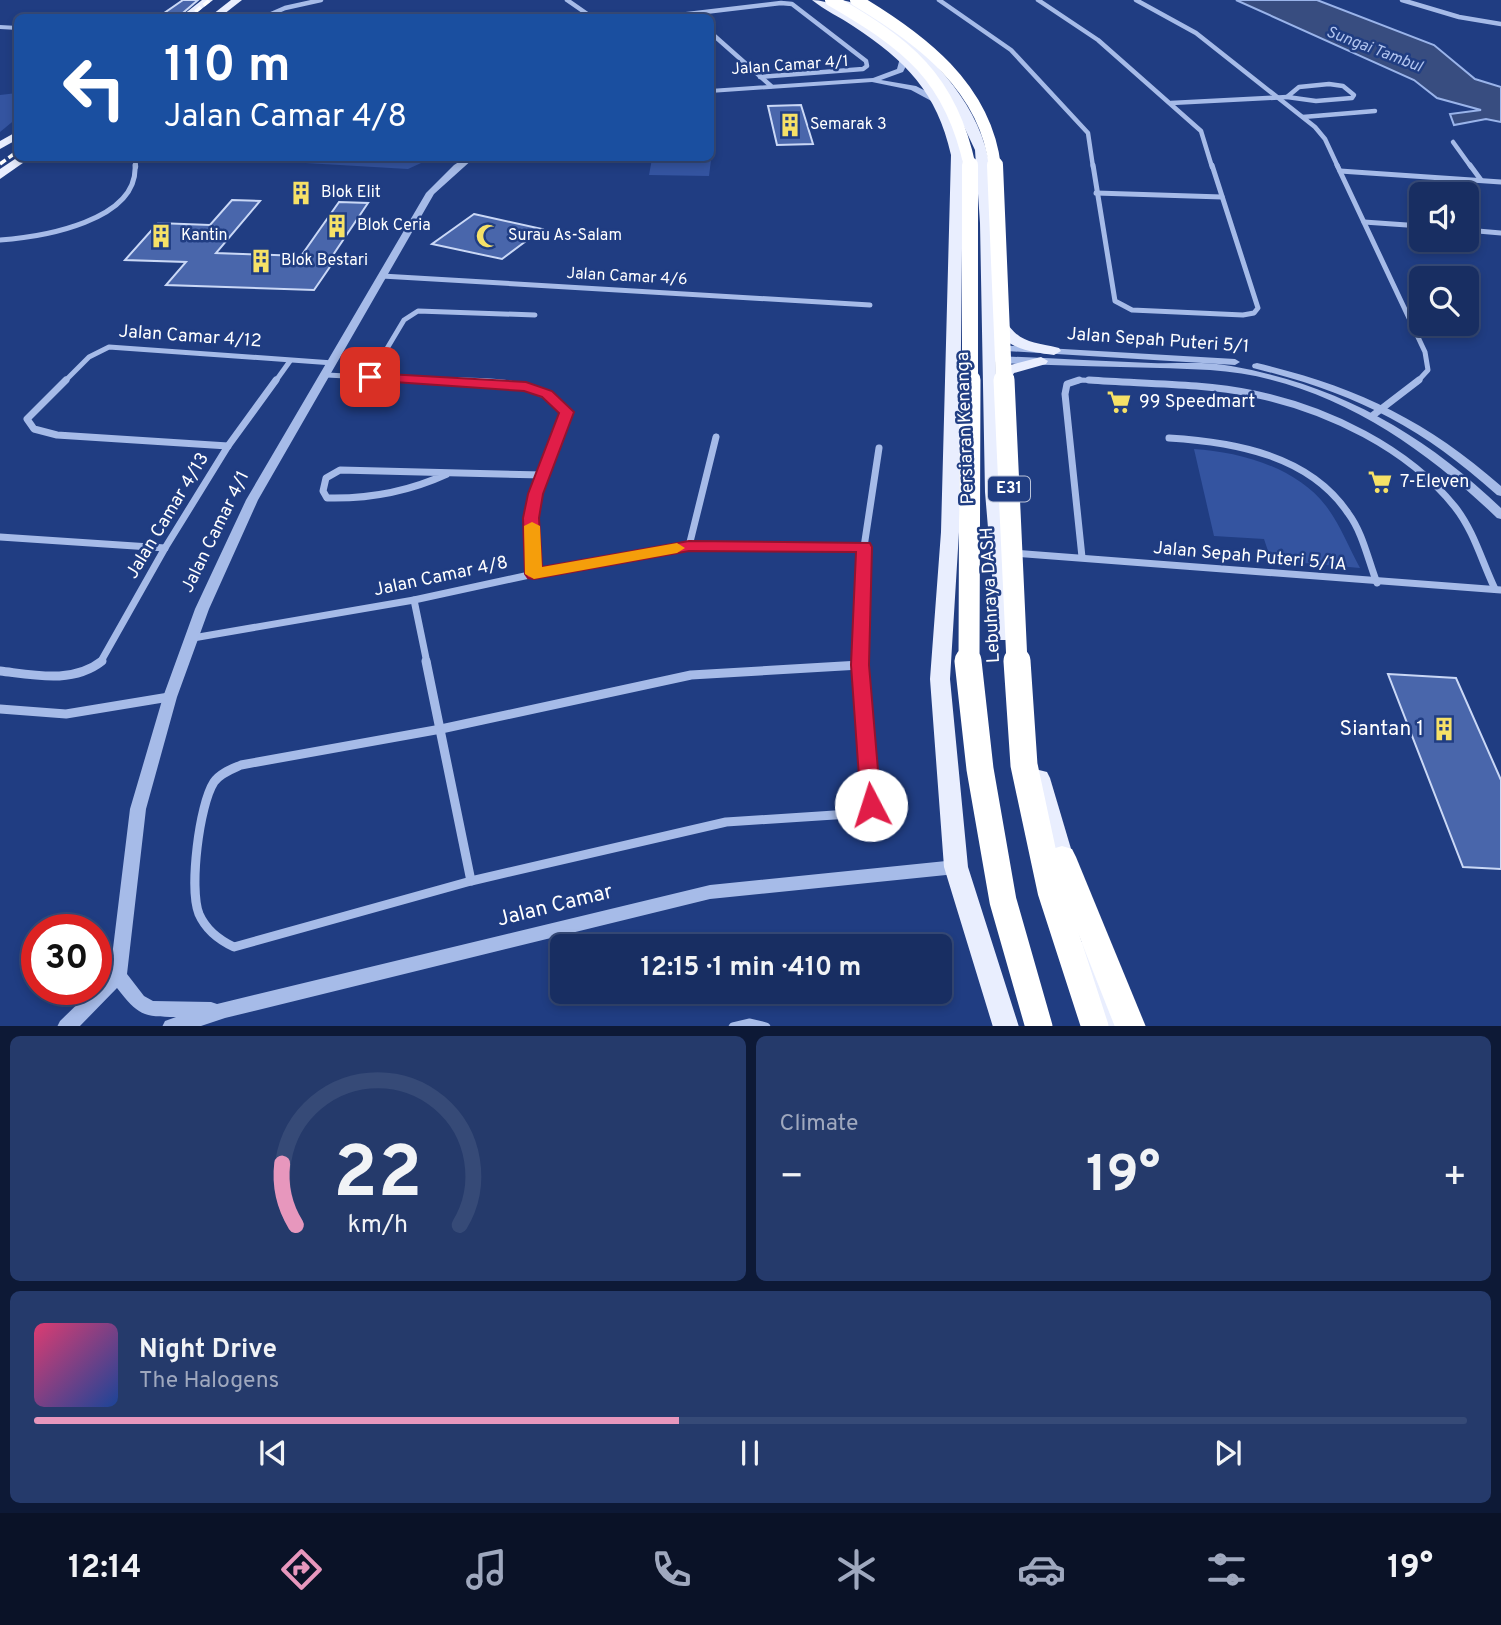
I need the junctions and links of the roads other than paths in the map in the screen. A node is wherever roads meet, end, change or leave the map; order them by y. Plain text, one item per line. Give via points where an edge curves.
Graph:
1 (208, 0) edge
2 (237, 0) edge
3 (321, 0) edge
4 (567, 0) edge
5 (817, 0) edge
6 (831, 0) edge
7 (842, 0) edge
8 (856, 0) edge
9 (939, 0) edge
10 (1038, 0) edge
11 (1136, 0) edge
12 (1402, 0) edge
13 (187, 14) edge
14 (218, 14) edge
15 (271, 14) edge
16 (587, 14) edge
17 (699, 14) edge
18 (1501, 24) edge
19 (714, 36) edge
20 (902, 59) junction
21 (760, 76) junction
22 (872, 80) junction
23 (771, 86) junction
24 (714, 91) edge
25 (1287, 97) junction
26 (1278, 98) junction
27 (940, 102) junction
28 (1171, 103) junction
29 (1375, 111) dead end
30 (1302, 117) junction
31 (1453, 142) dead end
32 (20, 161) edge
33 (135, 161) edge
34 (466, 161) edge
35 (12, 166) junction
36 (1340, 171) junction
37 (0, 175) edge
38 (26, 177) dead end
39 (1480, 180) junction
40 (1501, 182) edge
41 (1096, 193) junction
42 (1222, 197) junction
43 (957, 218) junction
44 (1364, 222) junction
45 (1409, 225) edge
46 (1479, 231) edge
47 (1501, 233) edge
48 (0, 240) edge
49 (988, 272) junction
50 (382, 276) junction
51 (870, 305) dead end
52 (535, 315) dead end
53 (1054, 351) junction
54 (984, 354) junction
55 (290, 361) junction
56 (1041, 361) junction
57 (330, 369) junction
58 (370, 377) junction
59 (1382, 407) junction
60 (1372, 416) junction
61 (989, 425) junction
62 (716, 438) dead end
63 (1169, 438) dead end
64 (228, 446) junction
65 (879, 448) dead end
66 (447, 474) junction
67 (543, 475) junction
68 (1501, 492) edge
69 (1501, 515) edge
70 (950, 532) junction
71 (0, 537) edge
72 (689, 546) junction
73 (864, 547) junction
74 (165, 548) junction
75 (996, 551) junction
76 (1082, 557) junction
77 (534, 574) junction
78 (1377, 583) junction
79 (1498, 589) edge
80 (414, 600) junction
81 (193, 638) junction
82 (860, 665) junction
83 (0, 671) edge
84 (170, 697) junction
85 (0, 709) edge
86 (441, 729) junction
87 (1062, 857) junction
88 (956, 867) junction
89 (471, 881) junction
90 (118, 976) junction
91 (225, 1010) junction
92 (66, 1026) edge
93 (174, 1026) edge
94 (737, 1026) edge
95 (762, 1026) edge
96 (1006, 1026) edge
97 (1039, 1026) edge
98 (1095, 1026) edge
99 (1108, 1026) edge
100 (1131, 1026) edge

1 - 13 main road
2 - 14 main road
3 - 15 street
4 - 16 street
5 - 20 main road, Persiaran Kenanga
6 - 97 highway, Lebuhraya DASH / E31, bridge via 893,39 927,73 962,131 971,171 968,657 979,769 1003,901
7 - 49 main road, Persiaran Kenanga via 899,35 940,74 962,107 984,168
8 - 98 highway, Lebuhraya DASH / E31, bridge via 913,36 940,61 968,94 988,130 996,177 1024,765 1051,891
9 - 41 street via 1011,50 1088,133
10 - 28 street via 1098,40
11 - 26 street via 1196,33
12 - 18 street
17 - 21 street via 792,4 867,66
19 - 21 street
20 - 22 street, Jalan Camar 4/1 via 900,71
20 - 27 main road, Persiaran Kenanga
21 - 23 street
22 - 23 street, Jalan Camar 4/1
22 - 27 street, Jalan Camar 4/1 via 913,88
23 - 24 street, Jalan Camar 4/1
25 - 25 street via 1298,86 1330,85 1347,87 1354,95 1316,101
25 - 26 street
26 - 28 street
26 - 30 street
27 - 43 main road, Persiaran Kenanga via 957,155
28 - 42 street via 1206,139
29 - 30 street
30 - 36 street via 1325,139
31 - 39 street
32 - 35 main road
33 - 48 street via 130,190 106,211 60,231
34 - 50 street, Jalan Camar 4/1 via 430,193
35 - 37 main road
35 - 38 main road
36 - 39 street
36 - 44 street
39 - 40 street
41 - 42 street
41 - 42 street via 1115,301 1121,306 1254,313 1258,308
43 - 54 main road via 965,270 967,335
43 - 70 main road, Persiaran Kenanga
44 - 45 street
44 - 59 street via 1425,352 1428,370
46 - 47 street
49 - 53 main road via 1000,330 1024,345
49 - 54 main road, Persiaran Kenanga
50 - 51 street, Jalan Camar 4/6
50 - 57 street, Jalan Camar 4/1
52 - 58 street via 418,311 404,320
53 - 54 street, Jalan Sepah Puteri 5/1
53 - 59 street, Jalan Sepah Puteri 5/1 via 1227,360 1307,378
54 - 56 street
54 - 61 main road, Persiaran Kenanga
54 - 70 main road via 965,366 962,484
55 - 57 street, Jalan Camar 4/12
55 - 64 street, Jalan Camar 4/13
55 - 64 street, Jalan Camar 4/12 via 109,347 89,357 27,419 34,429 57,435
56 - 60 street via 1227,369 1303,387
56 - 61 main road via 1009,370 1003,377
57 - 58 street, Jalan Camar 4/12
57 - 81 street, Jalan Camar 4/1 via 252,500
58 - 67 street, Jalan Camar 4/12 via 526,386 547,394 567,412
59 - 60 street
59 - 68 street, Jalan Sepah Puteri 5/1 via 1460,455
60 - 69 street via 1427,448
61 - 75 main road, Persiaran Kenanga
62 - 72 street
63 - 78 street via 1236,446 1301,471 1330,492 1349,514
64 - 74 street, Jalan Camar 4/13
65 - 73 street
66 - 66 street via 340,470 326,478 323,491 327,498 345,499 425,485
66 - 67 street
67 - 77 street via 531,518
70 - 88 main road, Persiaran Kenanga via 940,679
71 - 74 street
72 - 73 street, Jalan Camar 4/8
72 - 77 street, Jalan Camar 4/8
73 - 82 street
74 - 83 street, Jalan Camar 4/13 via 101,662 90,671 69,677
75 - 76 street, Jalan Sepah Puteri 5/1A
75 - 87 main road, Persiaran Kenanga via 1016,699
76 - 78 street, Jalan Sepah Puteri 5/1A
76 - 79 street via 1067,384 1081,380 1227,389 1294,405 1383,445 1457,509
77 - 80 street, Jalan Camar 4/8
78 - 79 street, Jalan Sepah Puteri 5/1A
80 - 81 street, Jalan Camar 4/8
80 - 86 street
81 - 84 street, Jalan Camar 4/1
82 - 86 street via 691,675
82 - 89 street via 871,805 865,813 726,822
84 - 85 street via 66,715
84 - 90 street, Jalan Camar 4/1 via 138,809
86 - 89 street
86 - 89 street via 228,771 215,781 206,800 196,905 215,938 234,947
87 - 99 main road, Persiaran Kenanga
87 - 100 highway
88 - 91 street, Jalan Camar via 710,892
88 - 96 main road, Persiaran Kenanga
90 - 91 street via 138,1002 152,1009
90 - 92 street
91 - 93 street, Jalan Camar
94 - 95 street

